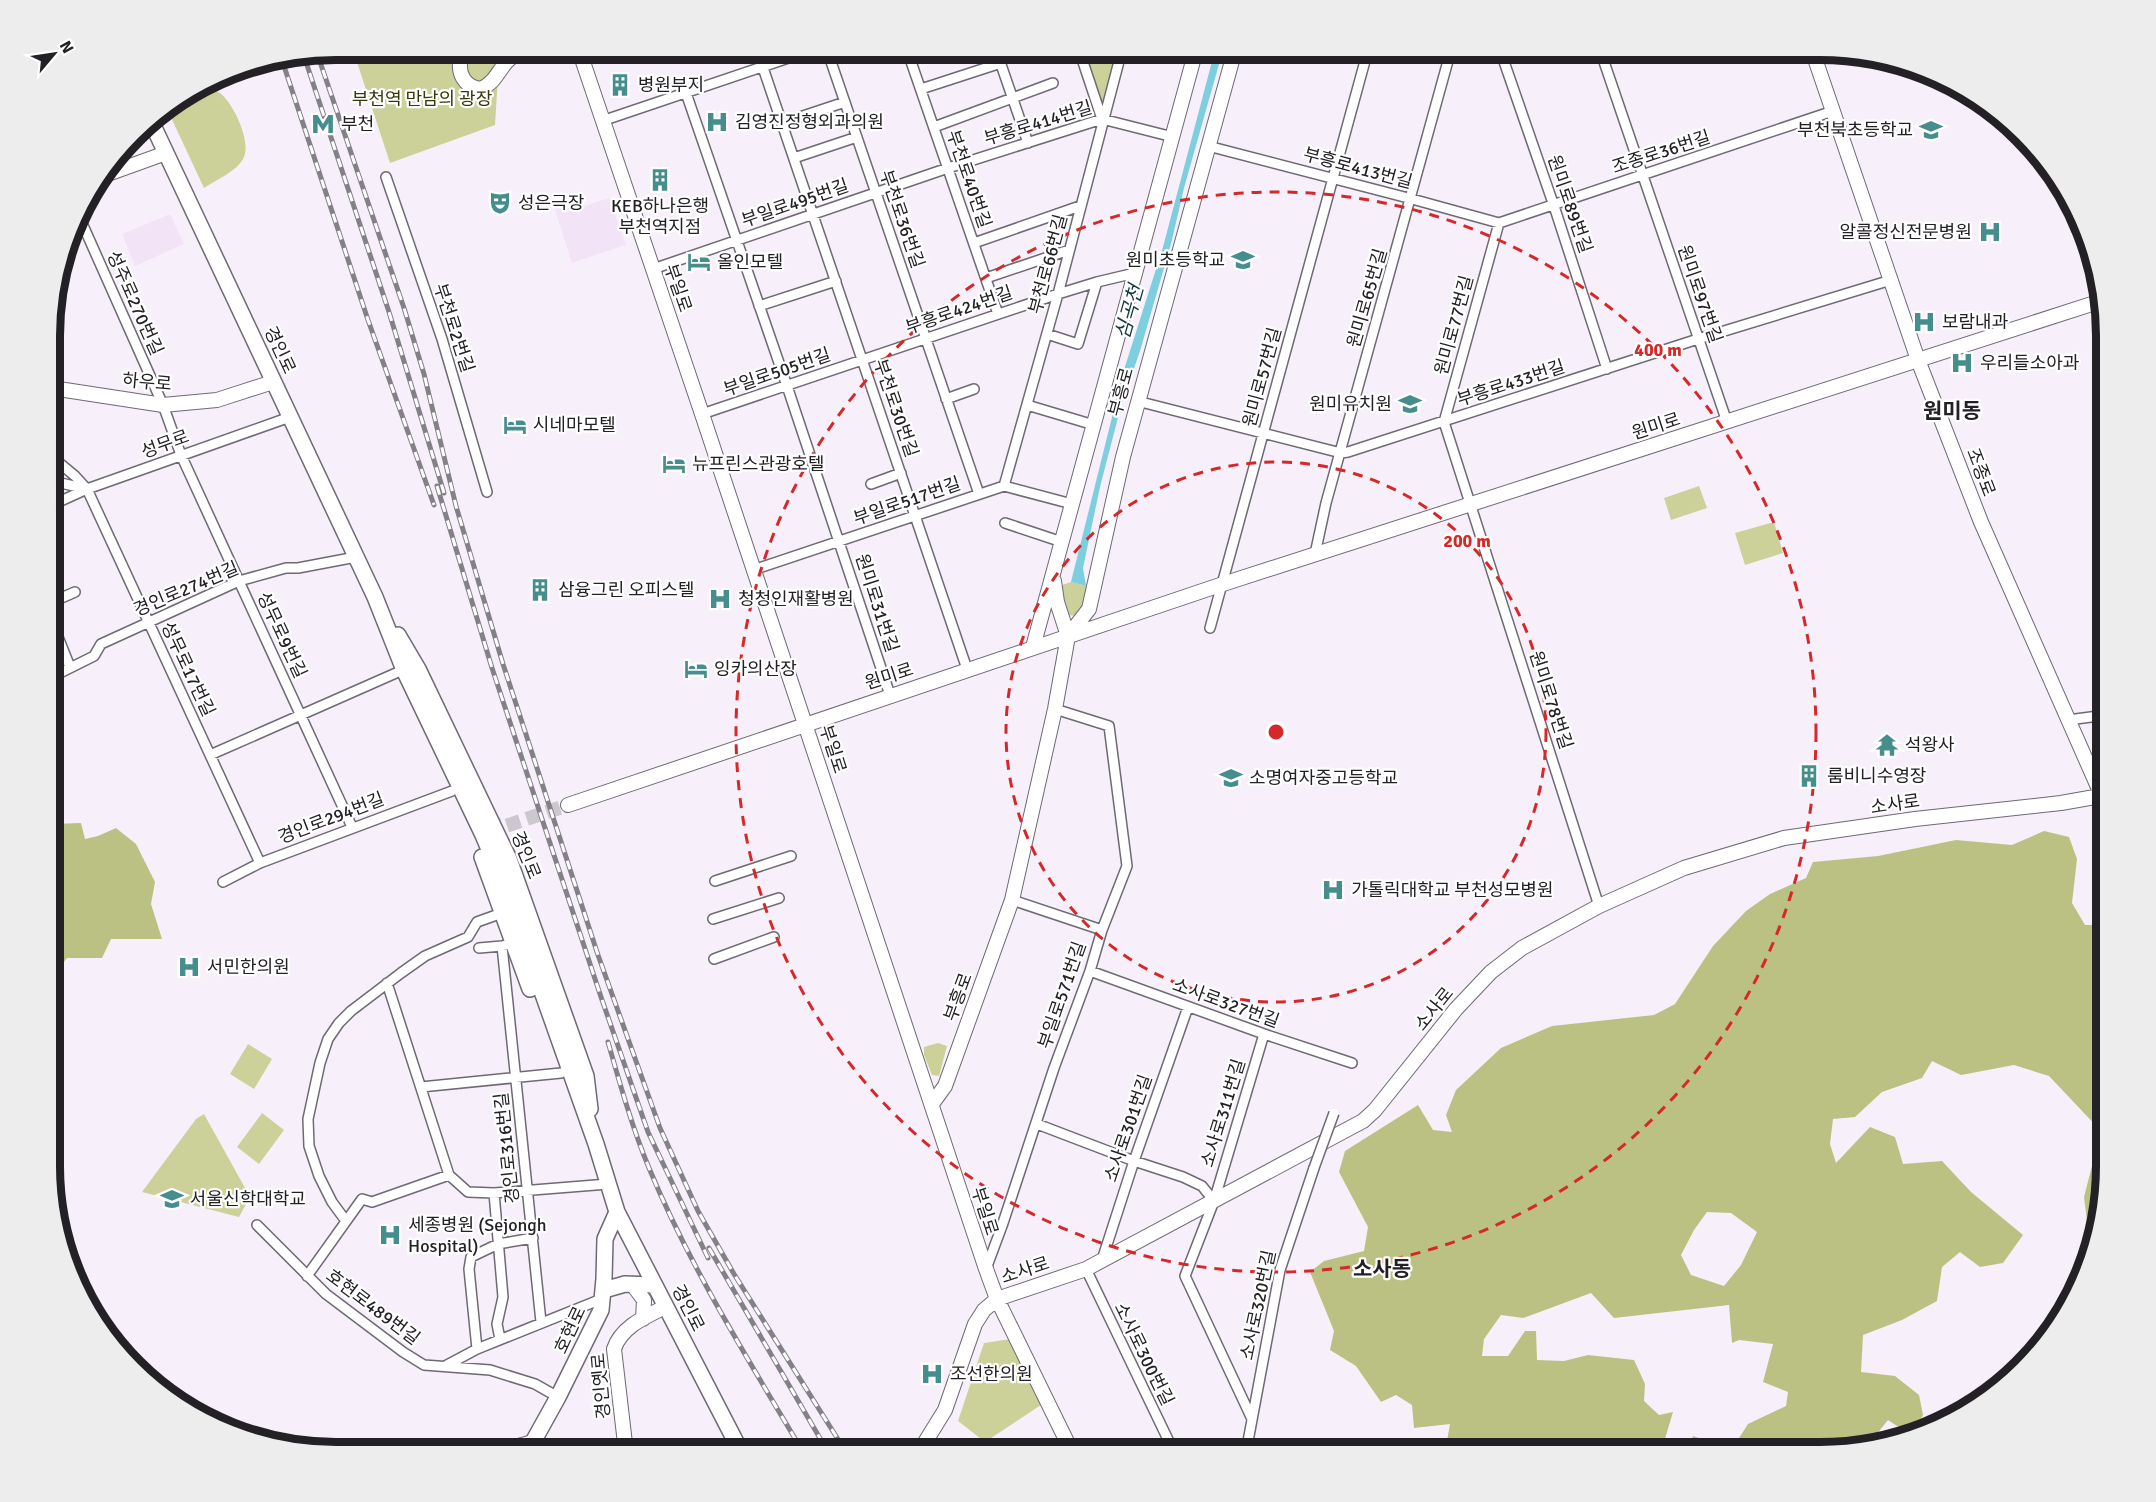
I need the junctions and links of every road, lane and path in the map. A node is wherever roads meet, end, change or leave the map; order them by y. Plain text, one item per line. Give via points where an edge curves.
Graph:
1 (461, 60) edge
2 (508, 60) edge
3 (582, 60) edge
4 (761, 60) edge
5 (783, 60) edge
6 (830, 60) edge
7 (911, 60) edge
8 (1000, 60) edge
9 (1082, 60) edge
10 (1119, 60) edge
11 (1193, 60) edge
12 (1232, 60) edge
13 (1365, 60) edge
14 (1448, 60) edge
15 (1503, 60) edge
16 (1603, 60) edge
17 (1815, 60) edge
18 (1001, 63) junction
19 (763, 67) junction
20 (1053, 83) dead end
21 (921, 89) junction
22 (686, 93) junction
23 (1013, 98) junction
24 (845, 102) junction
25 (1833, 111) junction
26 (1102, 119) junction
27 (602, 121) junction
28 (782, 123) junction
29 (934, 127) junction
30 (155, 129) edge
31 (857, 137) junction
32 (1173, 137) junction
33 (1028, 142) junction
34 (1208, 146) junction
35 (166, 153) junction
36 (794, 158) junction
37 (948, 168) junction
38 (115, 172) edge
39 (1642, 176) junction
40 (386, 177) dead end
41 (1333, 178) junction
42 (876, 193) junction
43 (1412, 199) junction
44 (1080, 206) junction
45 (1554, 206) junction
46 (813, 214) junction
47 (1499, 224) junction
48 (83, 226) edge
49 (736, 240) junction
50 (974, 243) junction
51 (1069, 250) junction
52 (653, 269) junction
53 (1135, 273) junction
54 (986, 278) junction
55 (1891, 280) junction
56 (836, 281) junction
57 (1097, 282) junction
58 (1058, 294) junction
59 (2094, 303) edge
60 (759, 306) junction
61 (998, 314) junction
62 (1047, 334) junction
63 (925, 339) junction
64 (1698, 339) junction
65 (1918, 360) junction
66 (863, 361) junction
67 (1607, 369) junction
68 (273, 382) junction
69 (787, 386) junction
70 (60, 389) edge
71 (974, 389) dead end
72 (946, 399) junction
73 (1137, 401) junction
74 (163, 405) junction
75 (1027, 405) junction
76 (702, 414) junction
77 (290, 417) junction
78 (1444, 422) junction
79 (1727, 422) junction
80 (1094, 425) junction
81 (1264, 434) junction
82 (1341, 453) junction
83 (181, 455) junction
84 (60, 464) edge
85 (901, 473) junction
86 (60, 483) edge
87 (871, 484) dead end
88 (1004, 486) junction
89 (87, 489) junction
90 (487, 492) dead end
91 (979, 494) junction
92 (60, 501) edge
93 (1072, 504) junction
94 (1470, 504) junction
95 (915, 516) junction
96 (1005, 524) dead end
97 (839, 541) junction
98 (1062, 542) junction
99 (1315, 554) junction
100 (356, 557) junction
101 (753, 570) junction
102 (1054, 576) junction
103 (239, 581) junction
104 (1223, 584) junction
105 (75, 591) dead end
106 (375, 597) junction
107 (60, 598) edge
108 (149, 623) junction
109 (1210, 628) dead end
110 (1068, 636) junction
111 (60, 642) edge
112 (1033, 647) junction
113 (70, 667) junction
114 (968, 669) junction
115 (60, 672) edge
116 (396, 673) junction
117 (890, 695) junction
118 (1055, 709) junction
119 (300, 715) junction
120 (2096, 716) edge
121 (2068, 720) junction
122 (805, 723) junction
123 (210, 755) junction
124 (2096, 778) edge
125 (452, 791) junction
126 (2096, 796) edge
127 (568, 805) tunnel mouth
128 (479, 819) dead end
129 (352, 827) junction
130 (492, 845) dead end
131 (791, 856) dead end
132 (260, 863) junction
133 (716, 881) dead end
134 (223, 882) dead end
135 (779, 898) dead end
136 (1012, 900) junction
137 (1599, 906) junction
138 (502, 913) junction
139 (713, 919) dead end
140 (1102, 930) junction
141 (774, 937) dead end
142 (508, 944) junction
143 (479, 948) dead end
144 (714, 959) dead end
145 (1090, 971) junction
146 (387, 983) junction
147 (1188, 1007) junction
148 (1264, 1034) junction
149 (1352, 1063) dead end
150 (561, 1073) junction
151 (516, 1077) junction
152 (421, 1087) junction
153 (932, 1104) junction
154 (1334, 1113) dead end
155 (591, 1115) junction
156 (1037, 1124) junction
157 (596, 1144) junction
158 (1134, 1161) junction
159 (449, 1175) junction
160 (608, 1184) junction
161 (529, 1191) junction
162 (494, 1193) junction
163 (1214, 1201) junction
164 (617, 1212) junction
165 (346, 1221) junction
166 (257, 1225) dead end
167 (533, 1238) junction
168 (498, 1244) junction
169 (1102, 1260) junction
170 (986, 1269) junction
171 (1086, 1269) junction
172 (307, 1276) junction
173 (632, 1284) junction
174 (654, 1285) junction
175 (604, 1294) junction
176 (997, 1299) junction
177 (665, 1307) junction
178 (643, 1319) junction
179 (542, 1322) junction
180 (500, 1339) junction
181 (477, 1349) junction
182 (447, 1365) junction
183 (558, 1397) junction
184 (1252, 1419) junction
185 (531, 1442) edge
186 (625, 1442) edge
187 (736, 1442) edge
188 (925, 1442) edge
189 (1067, 1442) edge
190 (1169, 1442) edge
191 (1248, 1442) edge

1 - 2 street via 462,78 481,89 494,80
3 - 27 street, 부일로
4 - 19 street, 부천로30번길
5 - 19 street
6 - 24 street, 부천로36번길
7 - 21 street, 부천로40번길
8 - 18 street
9 - 26 street
10 - 26 street, 부천로66번길
11 - 32 street, 부흥로
12 - 34 street, 부흥로
13 - 41 street, 원미로57번길
14 - 43 street, 원미로65번길
15 - 45 street, 원미로89번길
16 - 39 street, 원미로97번길
17 - 25 street, 조종로
18 - 21 street
18 - 23 street
19 - 22 street
19 - 28 street, 부천로30번길
20 - 23 street, 부천로40번길
21 - 29 street, 부천로40번길
22 - 27 street
22 - 49 street, 원미로31번길
23 - 29 street, 부천로40번길
23 - 33 street
24 - 28 street
24 - 31 street, 부천로36번길
25 - 39 street, 조종로36번길
25 - 55 street, 조종로
26 - 32 street, 부흥로414번길
26 - 33 street, 부흥로414번길
26 - 44 street, 부천로66번길
27 - 52 street, 부일로
28 - 36 street, 부천로30번길
29 - 37 street, 부천로40번길
30 - 35 main road, 경인로
31 - 36 street
31 - 42 street, 부천로36번길
32 - 53 street, 부흥로
33 - 37 street, 부흥로414번길
34 - 41 street, 부흥로413번길
34 - 73 street, 부흥로
35 - 38 street
35 - 68 main road, 경인로
36 - 46 street, 부천로30번길
37 - 42 street, 부일로495번길
37 - 50 street, 부천로40번길
39 - 45 street, 조종로36번길
39 - 64 street, 원미로97번길
40 - 90 street, 부천로2번길 via 442,339
41 - 43 street, 부흥로413번길
41 - 81 street, 원미로57번길
42 - 46 street, 부일로495번길
42 - 63 street, 부천로36번길
43 - 47 street, 부흥로413번길
43 - 82 street, 원미로65번길
44 - 50 street, 부천로40번길
44 - 51 street, 부천로66번길
45 - 47 street, 조종로36번길
45 - 67 street, 원미로89번길
46 - 49 street, 부일로495번길
46 - 56 street, 부천로30번길
47 - 78 street, 원미로77번길
48 - 74 street, 성주로270번길
49 - 52 street, 부일로495번길
49 - 60 street, 원미로31번길
50 - 54 street, 부천로40번길
51 - 54 street
51 - 58 street, 부천로66번길
52 - 76 street, 부일로
53 - 57 street, 부흥로424번길
53 - 80 street, 부흥로
54 - 61 street, 부천로40번길
55 - 64 street, 부흥로433번길
55 - 65 street, 조종로
56 - 60 street
56 - 66 street, 부천로30번길
57 - 58 street, 부흥로424번길
57 - 62 street via 1078,344
58 - 61 street, 부흥로424번길
58 - 62 street, 부천로66번길
59 - 65 street, 원미로
60 - 69 street, 원미로31번길
61 - 63 street, 부흥로424번길
62 - 75 street, 부천로66번길
63 - 66 street, 부흥로424번길
63 - 72 street, 부천로36번길
64 - 67 street, 부흥로433번길
64 - 79 street, 원미로97번길
65 - 79 street, 원미로
65 - 121 street, 조종로 via 1981,522
66 - 69 street, 부일로505번길
66 - 85 street, 부천로30번길
67 - 78 street, 부흥로433번길
68 - 74 street, 하우로 via 217,400
68 - 77 main road, 경인로
69 - 76 street, 부일로505번길
69 - 97 street, 원미로31번길
70 - 74 street, 하우로
71 - 72 street
72 - 91 street, 부천로36번길
73 - 81 street
73 - 110 street, 부흥로 via 1089,609
74 - 83 street, 성주로270번길
75 - 80 street
75 - 88 street, 부천로66번길
76 - 101 street, 부일로
77 - 83 street, 성무로
77 - 100 main road, 경인로
78 - 82 street, 부흥로433번길
78 - 94 street
79 - 94 street, 원미로
80 - 93 street, 부흥로
81 - 82 street
81 - 104 street, 원미로57번길
82 - 99 street, 원미로65번길
83 - 89 street, 성무로
83 - 103 street, 성무로9번길
84 - 89 street
85 - 87 street
85 - 95 street, 부천로30번길
86 - 89 street
88 - 91 street, 부일로517번길
88 - 93 street
89 - 92 street, 성무로
89 - 108 street, 성무로17번길
91 - 95 street, 부일로517번길
93 - 98 street, 부흥로
94 - 99 street, 원미로
94 - 137 street, 원미로78번길
95 - 97 street, 부일로517번길
95 - 114 street, 부천로30번길
96 - 98 street
97 - 101 street, 부일로517번길
97 - 117 street, 원미로31번길
98 - 102 street, 부흥로
99 - 104 street, 원미로
100 - 103 street, 경인로274번길 via 286,568
100 - 106 main road, 경인로
101 - 122 street, 부일로
102 - 110 street, 부흥로
102 - 112 street, 부흥로
103 - 108 street, 경인로274번길
103 - 119 street, 성무로9번길
104 - 109 street
104 - 110 street, 원미로
105 - 107 street
106 - 116 main road, 경인로
106 - 128 street
106 - 155 main road, 경인로 via 418,669 508,859 586,1076
106 - 157 main road, 경인로 via 404,670 505,887
108 - 113 street, 경인로274번길 via 101,644 94,656
108 - 123 street, 성무로17번길
110 - 112 street, 원미로
110 - 118 street, 부흥로
111 - 113 street
112 - 114 street, 원미로
113 - 115 street, 경인로274번길
114 - 117 street, 원미로
116 - 119 street
116 - 125 main road, 경인로
117 - 122 street, 원미로
118 - 136 street, 부흥로
118 - 140 street, 부일로571번길 via 1109,726 1127,866
119 - 123 street
119 - 129 street, 성무로9번길
120 - 121 street
121 - 124 street, 조종로
122 - 127 street, 원미로
122 - 153 street, 부일로
123 - 132 street, 성무로17번길
125 - 129 street, 경인로294번길
125 - 138 main road, 경인로
126 - 137 street, 소사로 via 1784,838 1684,868
129 - 132 street, 경인로294번길
130 - 155 street
131 - 133 street
132 - 134 street, 경인로294번길
135 - 139 street
136 - 140 street
136 - 153 street, 부흥로 via 945,1086
137 - 163 street, 소사로 via 1522,948 1491,972 1363,1121
138 - 142 main road, 경인로
138 - 146 street via 477,922 468,937 425,956
140 - 145 street, 부일로571번길
141 - 144 street
142 - 143 street
142 - 150 main road, 경인로
142 - 151 street, 경인로
145 - 147 street, 소사로327번길
145 - 156 street, 부일로571번길
146 - 152 street
146 - 165 street via 351,1011 328,1039 308,1119 309,1146 319,1176
147 - 148 street, 소사로327번길
147 - 158 street, 소사로301번길
148 - 149 street, 소사로327번길
148 - 163 street, 소사로311번길
150 - 151 street, 경인로316번길
150 - 157 main road, 경인로 via 575,1112
151 - 152 street, 경인로316번길
151 - 161 street, 경인로316번길
152 - 159 street
153 - 170 street, 부일로
154 - 184 street, 소사로320번길, bridge via 1280,1270
155 - 157 main road, 경인로
156 - 158 street
156 - 170 street, 부일로571번길
157 - 160 main road, 경인로
158 - 163 street via 1202,1186
158 - 169 street, 소사로301번길
159 - 162 street via 468,1192
159 - 165 street via 372,1202 362,1199
160 - 161 street
160 - 164 main road, 경인로
161 - 162 street
161 - 167 street, 경인로316번길
162 - 168 street
163 - 169 street, 소사로
163 - 184 street, 소사로311번길 via 1185,1276
164 - 174 main road, 경인로
164 - 175 main road, 호현로 via 604,1239
165 - 172 street
166 - 172 street, 호현로489번길
167 - 168 street
167 - 179 street, 경인로316번길
168 - 180 street via 503,1297 497,1324
168 - 181 street via 471,1257
169 - 171 street, 소사로
170 - 176 street, 부일로
171 - 176 street, 소사로
171 - 190 street, 소사로300번길
172 - 182 street, 호현로489번길 via 403,1352 424,1365
173 - 174 main road
173 - 175 main road via 614,1286
173 - 178 street via 644,1300
174 - 177 main road, 경인로
175 - 179 street
175 - 183 main road, 호현로 via 601,1310
176 - 188 street, 소사로 via 975,1324 945,1410
176 - 189 street, 부일로
177 - 178 street, 경인옛로
177 - 187 main road, 경인로
178 - 186 street, 경인옛로 via 616,1341 614,1349
179 - 180 street
180 - 181 street
181 - 182 street
182 - 183 street, 호현로489번길 via 515,1376
183 - 185 main road, 호현로
184 - 191 street, 소사로320번길

